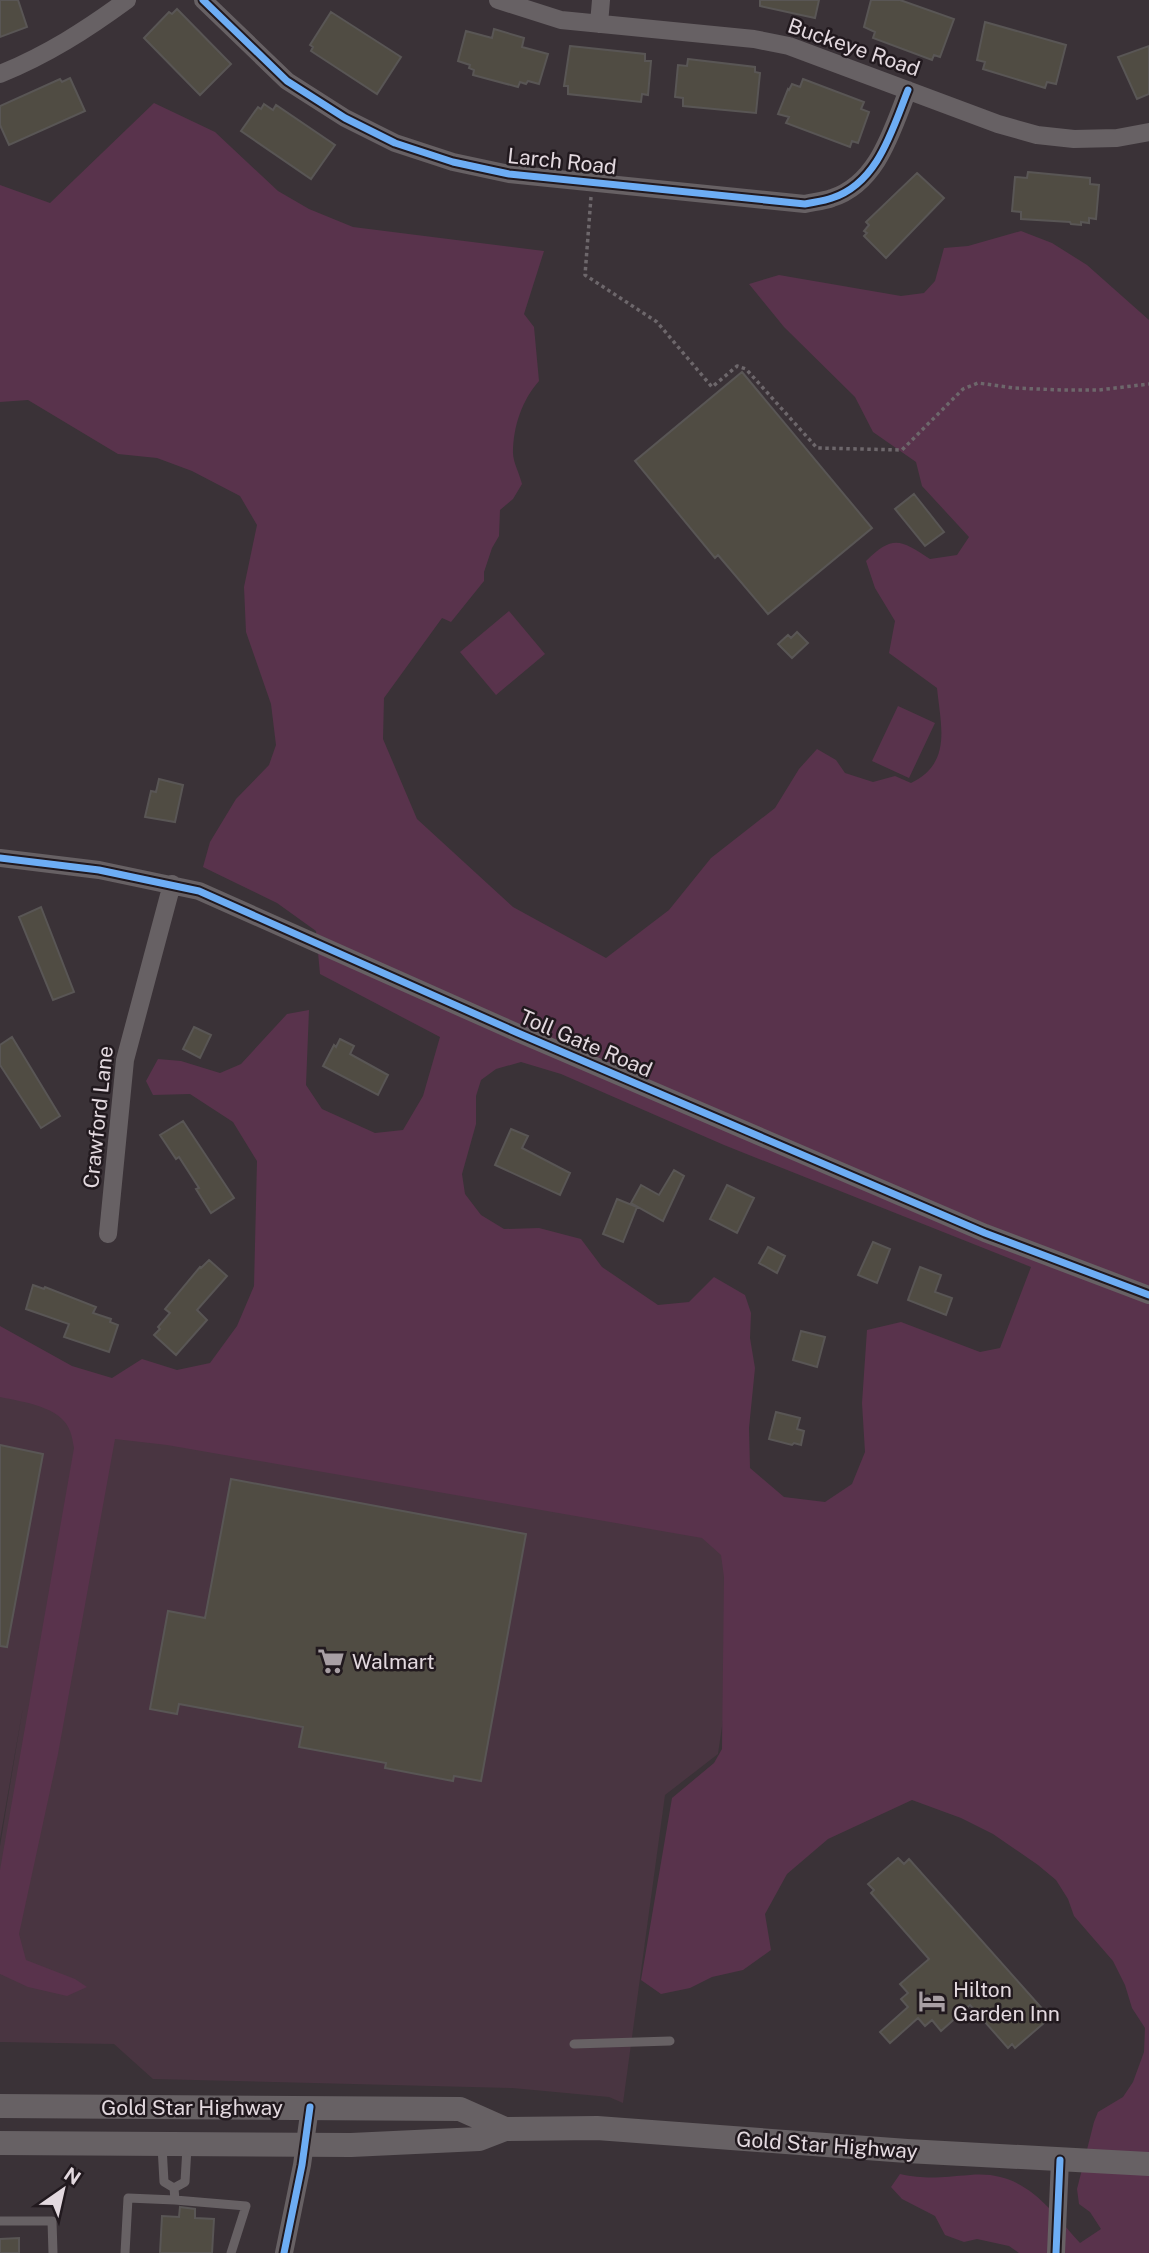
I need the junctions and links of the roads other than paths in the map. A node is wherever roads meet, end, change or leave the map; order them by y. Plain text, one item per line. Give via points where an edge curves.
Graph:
1 (127, 0) edge
2 (203, 0) edge
3 (498, 0) edge
4 (601, 0) edge
5 (599, 24) junction
6 (0, 75) edge
7 (908, 90) junction
8 (1149, 132) edge
9 (0, 858) edge
10 (172, 884) junction
11 (108, 1234) dead end
12 (1149, 1295) edge
13 (670, 2041) dead end
14 (574, 2044) dead end
15 (0, 2106) edge
16 (310, 2107) junction
17 (505, 2129) junction
18 (0, 2143) edge
19 (162, 2145) junction
20 (187, 2145) junction
21 (306, 2145) junction
22 (1060, 2160) junction
23 (1149, 2164) edge
24 (174, 2188) junction
25 (174, 2200) junction
26 (0, 2221) edge
27 (53, 2253) edge
28 (125, 2253) edge
29 (231, 2253) edge
30 (284, 2253) edge
31 (1056, 2253) edge

1 - 6 street via 88,30
2 - 7 street, Larch Road via 287,81 345,118 396,143 487,169 805,204 858,185 875,165
3 - 5 street, Buckeye Road via 561,20
4 - 5 street
5 - 7 street, Buckeye Road via 789,46
7 - 8 street, Buckeye Road via 1037,135 1117,138
9 - 10 street, Toll Gate Road
10 - 11 street, Crawford Lane via 125,1060
10 - 12 street, Toll Gate Road via 199,891 973,1228
13 - 14 lane
15 - 16 main road, Gold Star Highway
16 - 17 main road, Gold Star Highway via 460,2109
16 - 21 street
17 - 21 main road, Gold Star Highway via 479,2139
17 - 22 main road, Gold Star Highway via 597,2128
18 - 19 main road, Gold Star Highway
19 - 20 main road, Gold Star Highway
19 - 24 lane via 164,2182
20 - 21 main road, Gold Star Highway
20 - 24 lane via 185,2182
21 - 30 street
22 - 23 main road, Gold Star Highway
22 - 31 street
24 - 25 lane
25 - 28 lane via 128,2199
25 - 29 lane via 246,2206
26 - 27 lane via 52,2221

